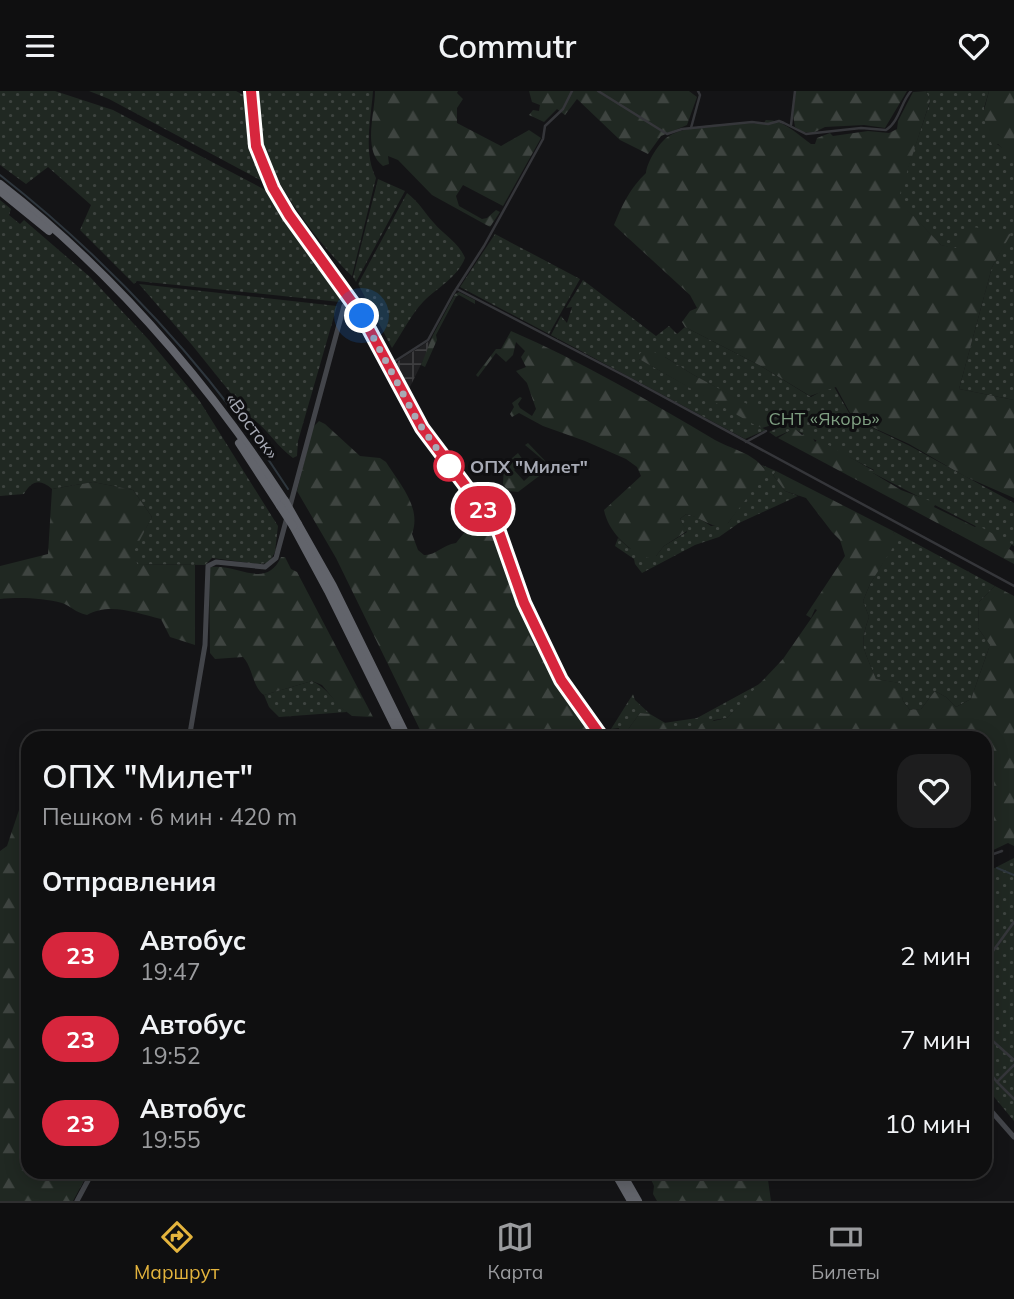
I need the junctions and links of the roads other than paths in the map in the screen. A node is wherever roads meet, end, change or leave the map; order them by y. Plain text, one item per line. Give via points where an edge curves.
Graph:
1 (251, 91) edge
2 (572, 91) edge
3 (597, 91) edge
4 (698, 91) edge
5 (795, 91) edge
6 (911, 91) edge
7 (791, 125) junction
8 (691, 128) junction
9 (0, 184) edge
10 (0, 191) edge
11 (457, 289) junction
12 (351, 298) junction
13 (388, 365) junction
14 (766, 431) dead end
15 (746, 442) junction
16 (283, 504) junction
17 (296, 525) junction
18 (1014, 586) edge
19 (189, 731) edge
20 (397, 731) edge
21 (404, 731) edge
22 (597, 731) edge
23 (1002, 851) dead end
24 (992, 855) edge
25 (1014, 922) edge
26 (992, 952) edge
27 (992, 1040) edge
28 (1014, 1060) edge
29 (1014, 1065) edge
30 (992, 1076) edge
31 (997, 1082) junction
32 (1014, 1099) edge
33 (992, 1112) edge
34 (1014, 1137) edge
35 (89, 1179) edge
36 (618, 1179) edge
37 (625, 1179) edge
38 (77, 1201) edge
39 (631, 1201) edge
40 (638, 1201) edge

1 - 12 street via 256,146 267,175 289,215
2 - 11 street via 563,109 545,126 543,139
3 - 8 street via 667,134
4 - 8 street
5 - 7 street
6 - 7 street via 886,130 829,130 811,135
7 - 8 street via 779,121
9 - 16 highway, «Восток» via 82,254 158,333 215,402
10 - 16 highway, «Восток» via 83,262 148,328 228,426
11 - 13 street via 428,339
11 - 15 street
12 - 13 street
12 - 19 street via 340,319 276,558 265,567 216,562 208,566 205,645
13 - 22 street via 425,434 498,529 524,603 561,680
14 - 15 street
15 - 18 street
16 - 17 highway, «Восток», bridge
17 - 20 highway, «Восток»
17 - 21 highway, «Восток» via 333,586
23 - 24 street
25 - 26 street
27 - 28 street
29 - 31 street
30 - 31 street
31 - 32 street
33 - 34 street
35 - 38 street
36 - 39 highway
37 - 40 highway

